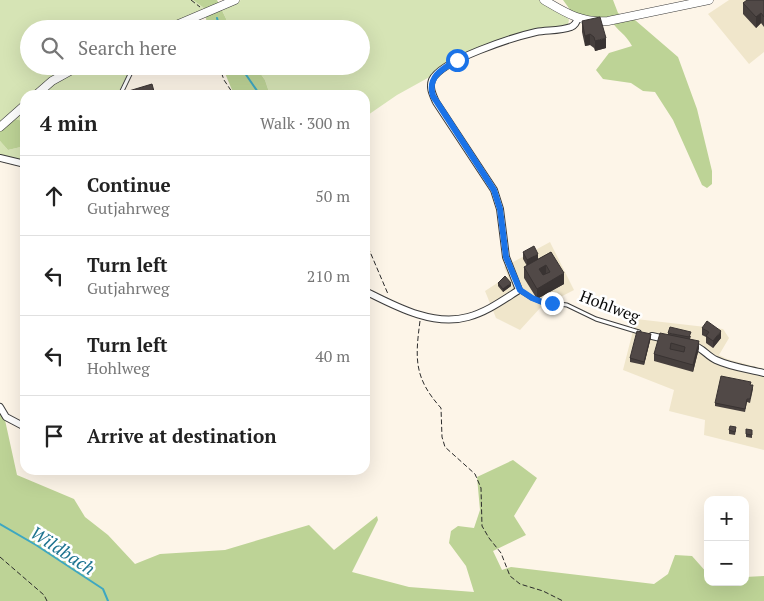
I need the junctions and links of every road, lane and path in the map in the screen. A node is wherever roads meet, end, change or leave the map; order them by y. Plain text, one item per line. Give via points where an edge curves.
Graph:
1 (235, 0) edge
2 (544, 0) edge
3 (709, 0) edge
4 (578, 18) junction
5 (187, 20) edge
6 (63, 75) edge
7 (130, 75) edge
8 (223, 75) edge
9 (42, 90) edge
10 (122, 90) edge
11 (231, 90) edge
12 (20, 110) edge
13 (0, 128) edge
14 (0, 158) edge
15 (20, 163) edge
16 (370, 251) edge
17 (520, 290) junction
18 (370, 292) edge
19 (391, 299) dead end
20 (421, 315) junction
21 (652, 336) joint
22 (673, 341) edge
23 (682, 343) edge
24 (764, 373) edge
25 (0, 407) edge
26 (20, 424) edge
27 (0, 557) edge
28 (47, 601) edge
29 (563, 601) edge

1 - 5 street
2 - 4 street
3 - 4 street via 608,21
4 - 17 street via 570,27 534,32 468,55 439,72 432,80 431,90 436,102 498,200 506,257
6 - 9 street
7 - 10 lane
8 - 11 path
12 - 13 street
14 - 15 street
16 - 19 path
17 - 20 street via 467,317 455,320
17 - 21 lane, Hohlweg via 542,302 568,305 596,319
18 - 20 street
20 - 29 path via 416,350 418,373 430,396 441,408 445,447 475,474 481,488 482,526 501,553 510,576 520,584
21 - 22 street
23 - 24 street via 701,348 721,362
25 - 26 street via 6,417
27 - 28 path via 44,594

